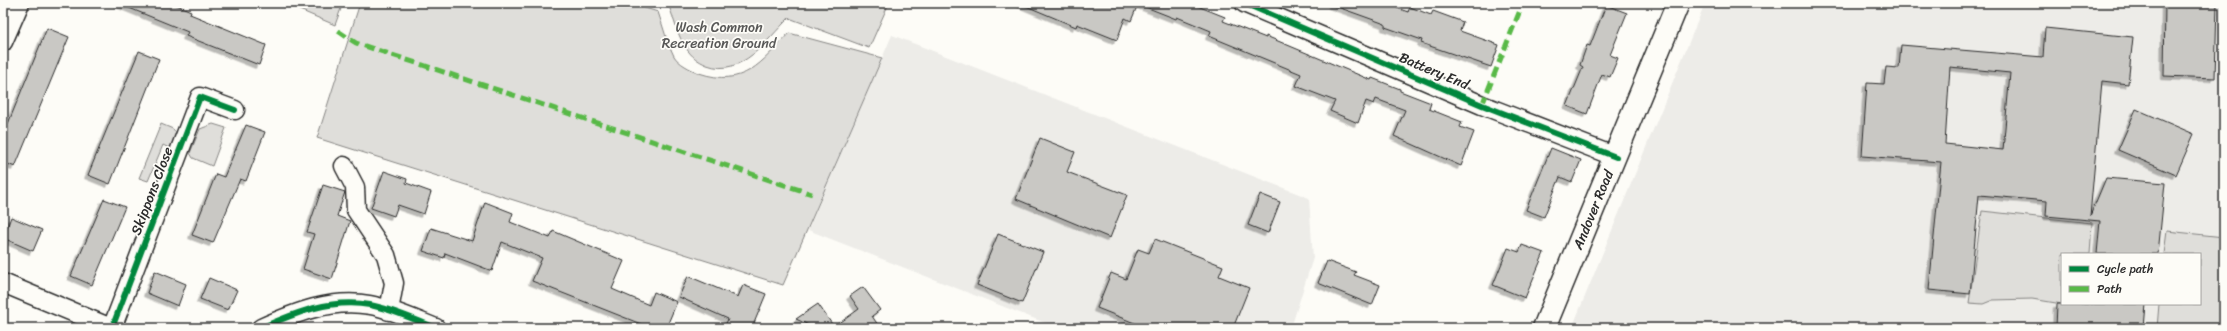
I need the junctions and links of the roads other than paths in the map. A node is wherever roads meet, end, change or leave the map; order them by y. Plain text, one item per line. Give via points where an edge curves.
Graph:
1 (20, 3) edge
2 (1244, 3) edge
3 (1678, 3) edge
4 (3, 42) edge
5 (235, 110) dead end
6 (1616, 157) junction
7 (344, 166) dead end
8 (3, 283) edge
9 (389, 311) junction
10 (112, 328) edge
11 (261, 328) edge
12 (436, 328) edge
13 (1544, 328) edge

1 - 4 street
2 - 6 street, Battery End via 1482,105
3 - 6 main road, Andover Road
5 - 10 street, Skippons Close via 200,97
6 - 13 main road, Andover Road
7 - 9 street via 355,187 356,210 386,256 394,283
8 - 10 street
9 - 11 street via 370,305 332,304 295,314
9 - 12 street

